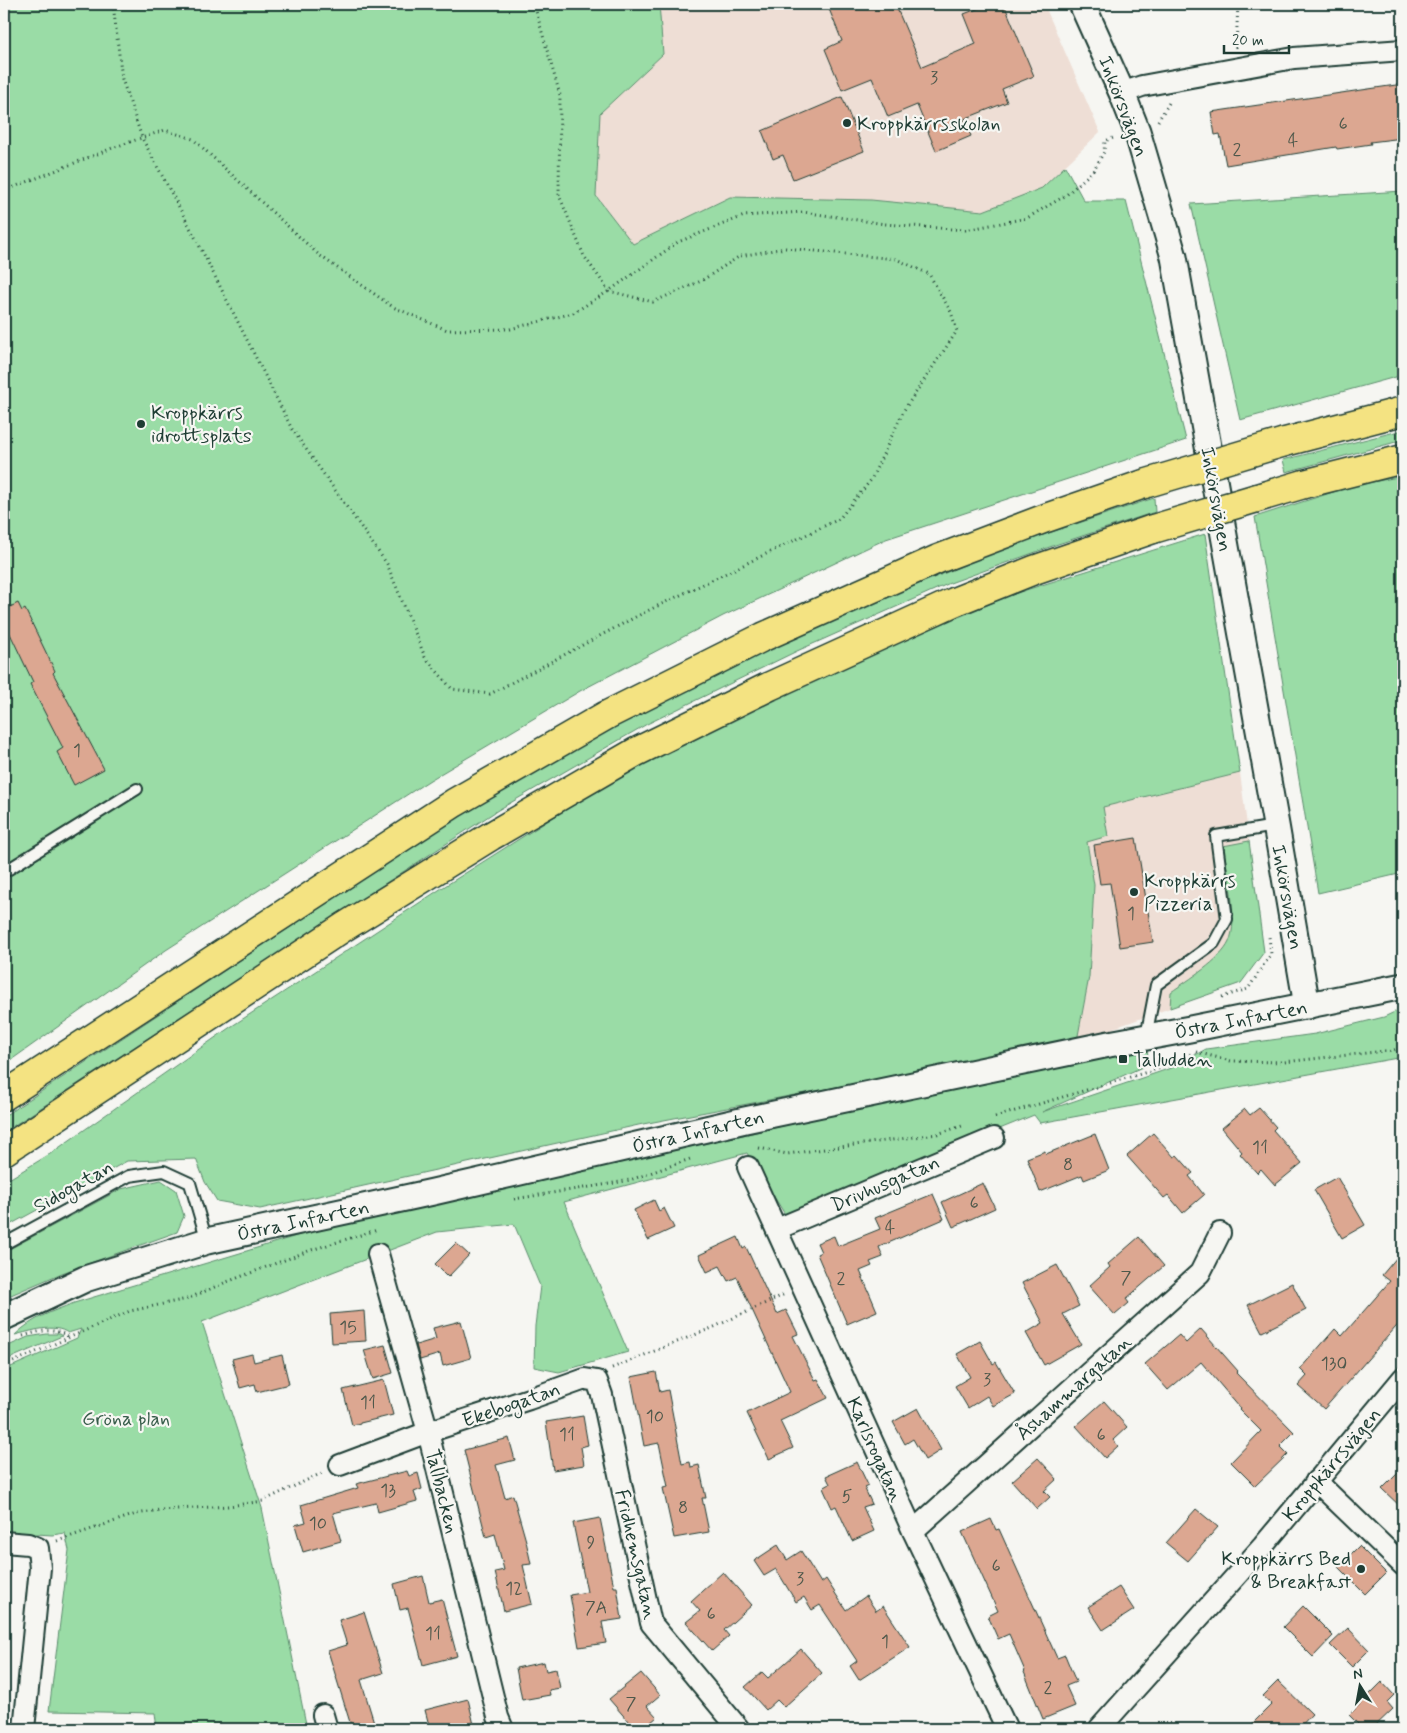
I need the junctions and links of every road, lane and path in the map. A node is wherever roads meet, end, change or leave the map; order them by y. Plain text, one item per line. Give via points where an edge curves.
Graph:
1 (113, 4) edge
2 (534, 4) edge
3 (1082, 4) edge
4 (1238, 4) edge
5 (1403, 50) edge
6 (1238, 68) junction
7 (1183, 78) junction
8 (1122, 93) junction
9 (1137, 131) junction
10 (142, 138) junction
11 (4, 191) edge
12 (608, 291) junction
13 (1403, 411) edge
14 (1403, 459) edge
15 (137, 789) dead end
16 (1276, 826) junction
17 (4, 872) edge
18 (1403, 986) edge
19 (1307, 1006) junction
20 (1146, 1037) junction
21 (1403, 1047) edge
22 (4, 1096) edge
23 (993, 1117) dead end
24 (965, 1126) dead end
25 (994, 1138) dead end
26 (754, 1147) dead end
27 (4, 1151) edge
28 (701, 1156) dead end
29 (748, 1167) dead end
30 (508, 1200) dead end
31 (382, 1229) dead end
32 (777, 1229) junction
33 (1220, 1233) dead end
34 (207, 1240) junction
35 (4, 1244) edge
36 (378, 1254) dead end
37 (802, 1286) junction
38 (4, 1316) edge
39 (20, 1337) dead end
40 (69, 1337) junction
41 (4, 1366) edge
42 (1403, 1378) edge
43 (597, 1381) junction
44 (428, 1432) junction
45 (340, 1465) joint
46 (1316, 1481) junction
47 (913, 1530) junction
48 (4, 1542) edge
49 (38, 1548) junction
50 (1403, 1565) edge
51 (24, 1729) edge
52 (502, 1729) edge
53 (740, 1729) edge
54 (1007, 1729) edge
55 (1098, 1729) edge

1 - 10 path via 122,79
2 - 12 path via 560,95 559,195 584,256
3 - 8 street, Inkörsvägen
4 - 6 path
5 - 6 street via 1294,58
6 - 7 street
7 - 8 street
7 - 9 path via 1156,126
8 - 9 street, Inkörsvägen
9 - 12 path via 1105,141 1104,152 1093,171 1065,196 1027,218 965,230 885,224 803,212 744,216 678,242
9 - 16 street, Inkörsvägen via 1174,257
10 - 11 path
10 - 12 path via 164,130 193,139 319,255 393,307 447,330 510,329 573,313
10 - 12 path via 292,429 387,564 425,657 452,689 490,694 645,612 839,519 871,480 904,410 957,332 951,312 929,274 896,259 786,248 740,256 702,281 653,302
13 - 22 highway, bridge via 1144,484 1046,518 938,560 763,637 607,715 454,803
14 - 27 highway, bridge via 1304,484 1154,529 1034,570 954,602 770,686 636,752 344,927
15 - 17 lane
16 - 19 street, Inkörsvägen
16 - 20 lane via 1216,836 1227,919 1214,943 1156,985
18 - 19 street, Östra Infarten
19 - 20 street, Östra Infarten
20 - 34 street, Östra Infarten via 745,1120 434,1192
21 - 23 path via 1284,1062 1231,1060 1194,1052 1172,1065
24 - 26 path via 937,1134 787,1154
25 - 32 street, Drivhusgatan
28 - 30 path via 630,1180
29 - 32 street, Karlsrogatan
31 - 40 path via 311,1250 187,1299 130,1311
32 - 37 street, Karlsrogatan
33 - 47 street, Åshammargatan via 1200,1273
34 - 35 lane, Sidogatan via 190,1183 164,1171 129,1176
34 - 38 street, Östra Infarten via 85,1279
36 - 44 street, Tallbacken
37 - 43 path via 712,1328 606,1370
37 - 47 street, Karlsrogatan
39 - 40 path via 51,1331
40 - 41 path
42 - 46 street, Kroppkärrsvägen
43 - 44 street, Ekebogatan via 585,1379
43 - 53 street, Fridhemsgatan via 651,1623
44 - 45 street, Ekebogatan
44 - 52 street, Tallbacken
45 - 49 path via 263,1501 136,1514
46 - 50 street
46 - 55 street, Kroppkärrsvägen via 1264,1546
47 - 54 street, Karlsrogatan
48 - 49 street
49 - 51 street via 40,1568

